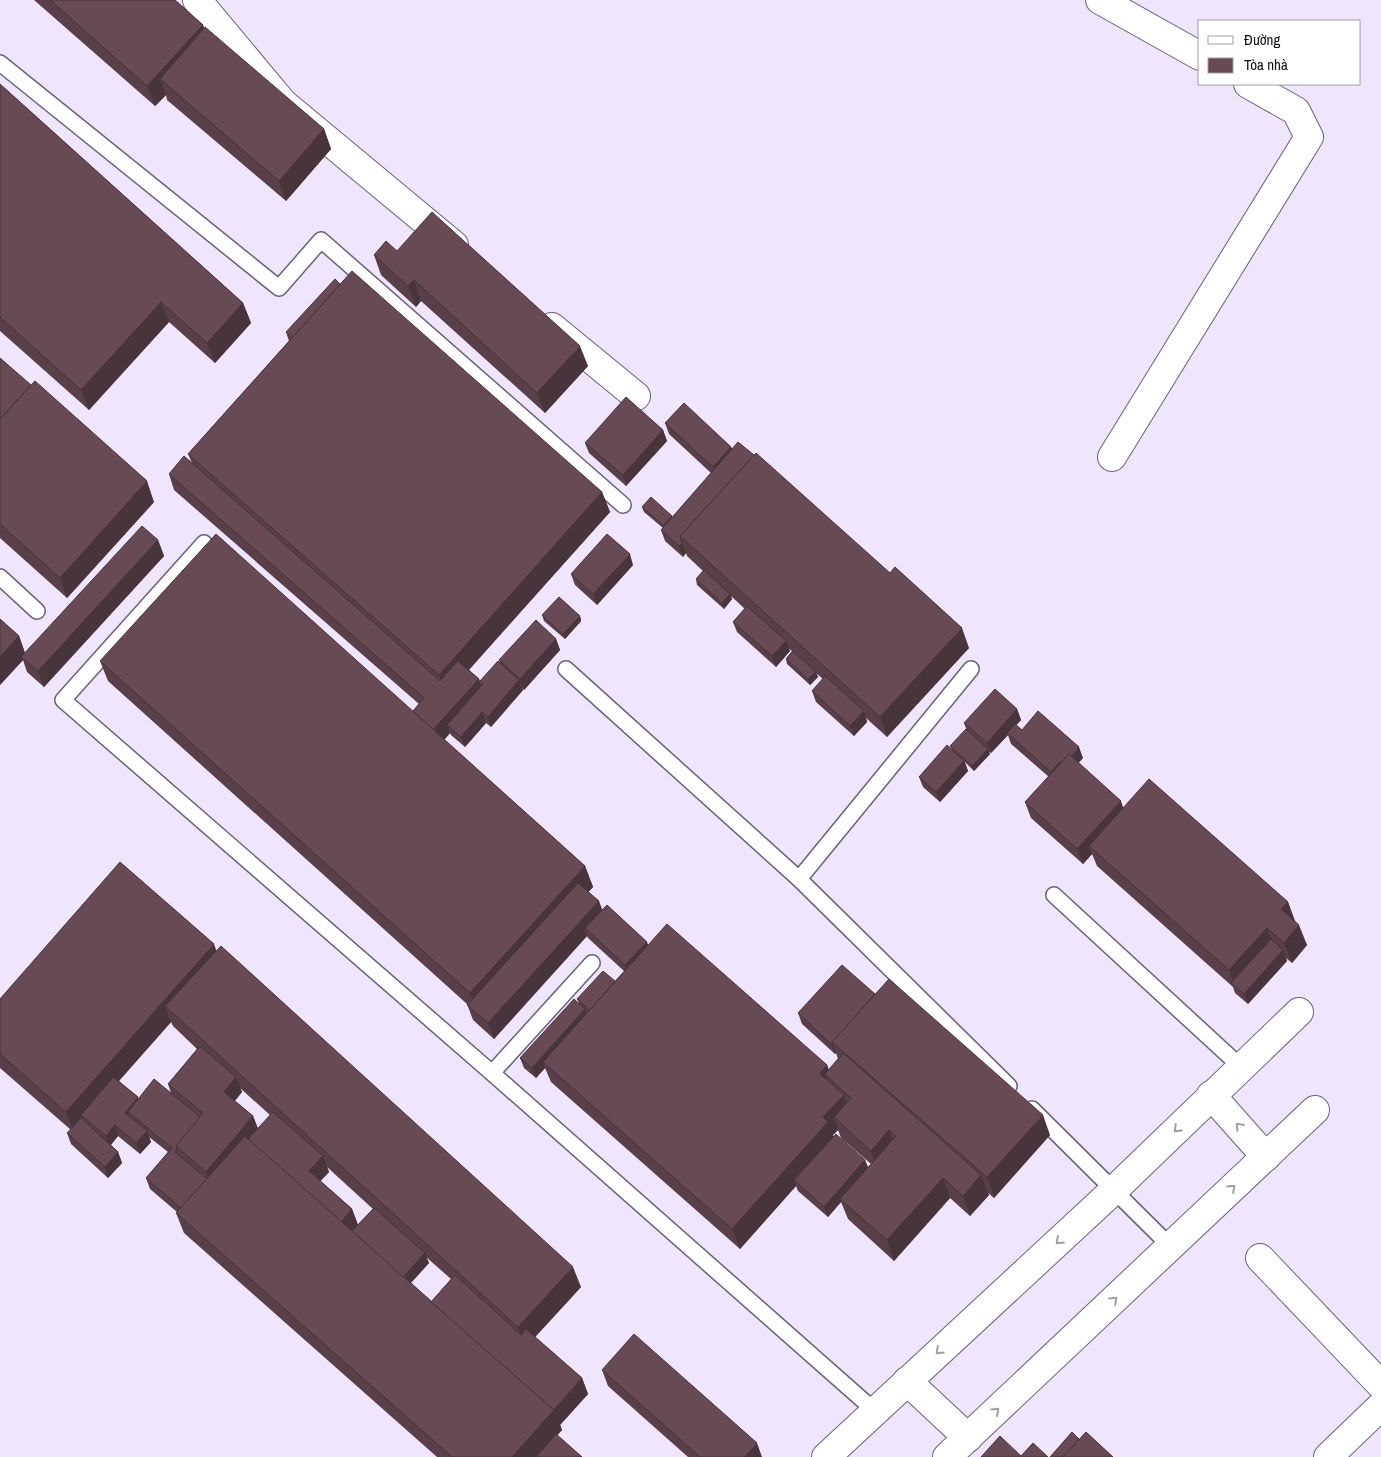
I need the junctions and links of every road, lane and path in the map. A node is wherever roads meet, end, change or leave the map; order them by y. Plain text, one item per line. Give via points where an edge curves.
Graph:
1 (197, 0) edge
2 (1100, 0) edge
3 (1198, 55) edge
4 (0, 63) edge
5 (1250, 85) edge
6 (475, 262) edge
7 (536, 313) edge
8 (636, 396) dead end
9 (1112, 457) dead end
10 (623, 505) dead end
11 (204, 544) edge
12 (0, 577) edge
13 (37, 611) dead end
14 (566, 668) dead end
15 (971, 669) dead end
16 (799, 879) junction
17 (1054, 895) dead end
18 (592, 963) dead end
19 (1299, 1012) dead end
20 (1241, 1067) junction
21 (492, 1073) junction
22 (1212, 1095) junction
23 (1315, 1110) dead end
24 (1266, 1157) junction
25 (1114, 1190) junction
26 (1170, 1246) junction
27 (1260, 1258) dead end
28 (907, 1381) junction
29 (1381, 1385) edge
30 (1381, 1406) edge
31 (875, 1411) junction
32 (968, 1438) junction
33 (826, 1457) edge
34 (948, 1457) edge
35 (1328, 1457) edge

1 - 6 street via 283,103
2 - 3 street
4 - 10 lane via 279,288 321,240
5 - 9 street via 1296,111 1309,137
7 - 8 street
11 - 21 lane via 64,700
12 - 13 lane
14 - 16 lane
15 - 16 lane
16 - 25 lane
17 - 20 lane
18 - 21 lane
19 - 20 street
20 - 22 street
21 - 31 lane
24 -> 22 street
22 -> 25 street
23 - 24 street
26 -> 24 street
25 - 26 lane
25 -> 28 street
32 -> 26 street
27 - 29 street
28 - 31 street
28 - 32 street
30 - 35 street
31 - 33 street
32 - 34 street

